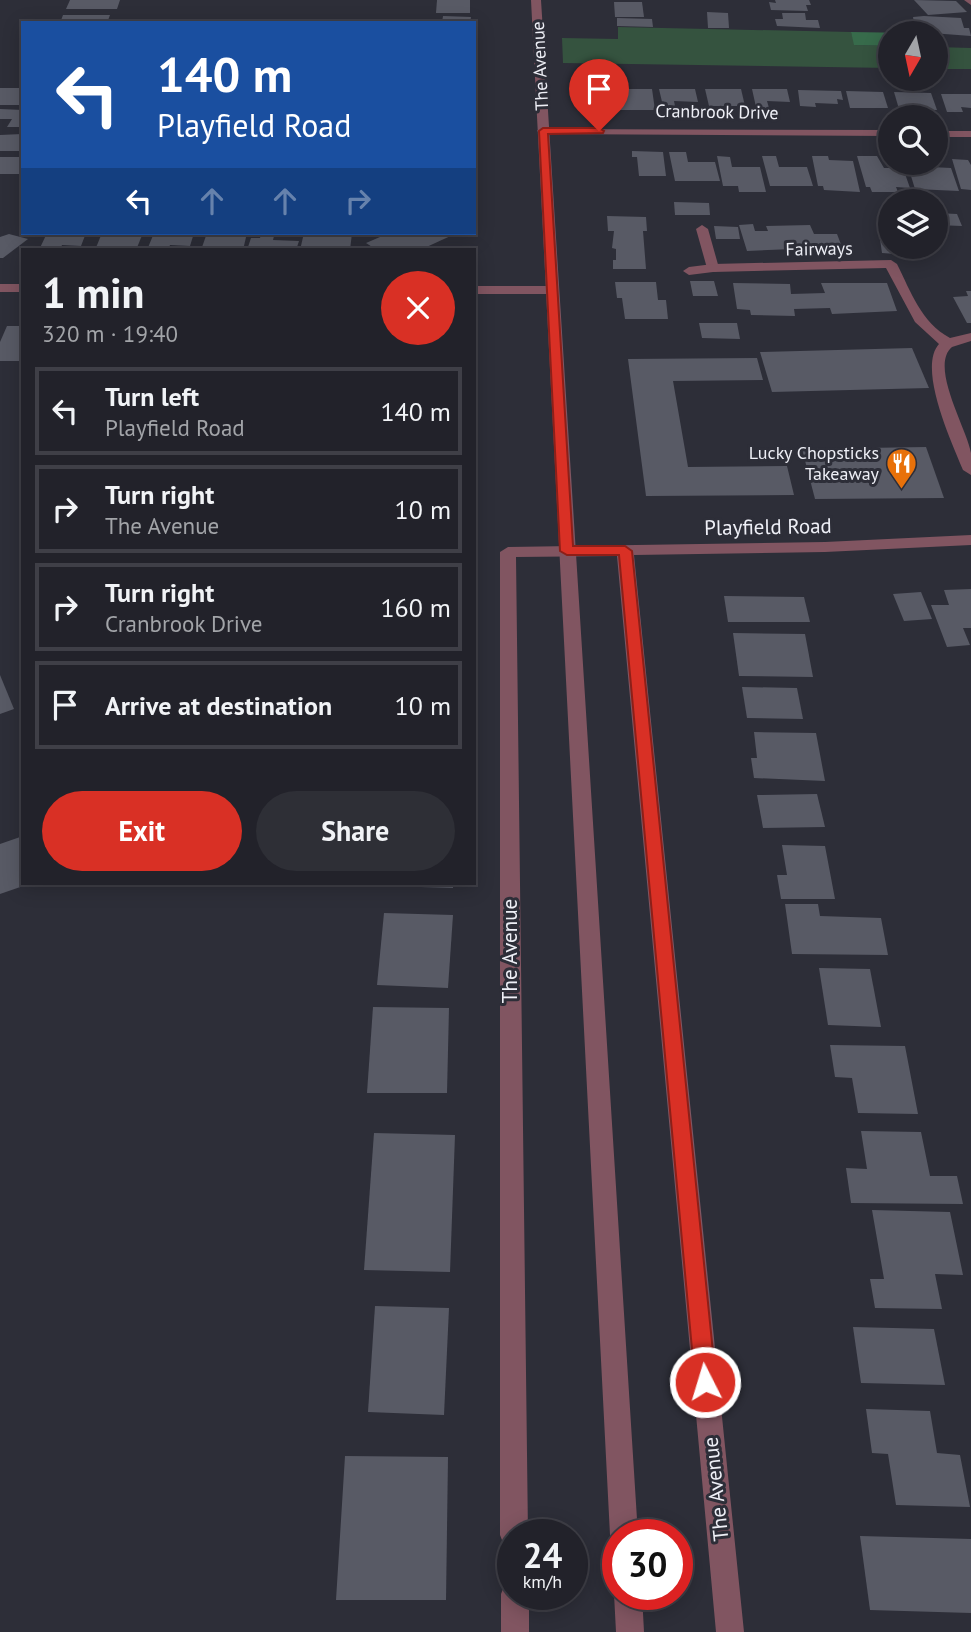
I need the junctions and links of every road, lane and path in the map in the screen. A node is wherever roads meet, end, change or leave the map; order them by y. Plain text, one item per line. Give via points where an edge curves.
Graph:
1 (536, 0) edge
2 (543, 131) junction
3 (878, 133) edge
4 (948, 134) edge
5 (971, 134) edge
6 (702, 229) dead end
7 (713, 268) junction
8 (689, 271) dead end
9 (0, 288) edge
10 (21, 288) edge
11 (476, 290) edge
12 (552, 290) junction
13 (971, 337) edge
14 (948, 343) junction
15 (971, 470) edge
16 (971, 540) edge
17 (567, 551) junction
18 (625, 551) junction
19 (514, 1519) edge
20 (623, 1519) edge
21 (515, 1610) edge
22 (629, 1610) edge
23 (515, 1632) edge
24 (630, 1632) edge
25 (730, 1632) edge

1 - 2 street, The Avenue
2 - 3 street, Cranbrook Drive
2 - 12 street, The Avenue
4 - 5 street
6 - 7 street
7 - 8 street, Fairways
7 - 14 street, Fairways via 891,264 919,319 933,336
9 - 10 street
11 - 12 street
12 - 17 street, The Avenue
13 - 14 street
14 - 15 street via 938,362 948,415
16 - 18 street, Playfield Road
17 - 18 street, Playfield Road
17 - 19 street, The Avenue via 508,552
17 - 20 street, The Avenue
18 - 25 street, The Avenue
21 - 23 street
22 - 24 street

